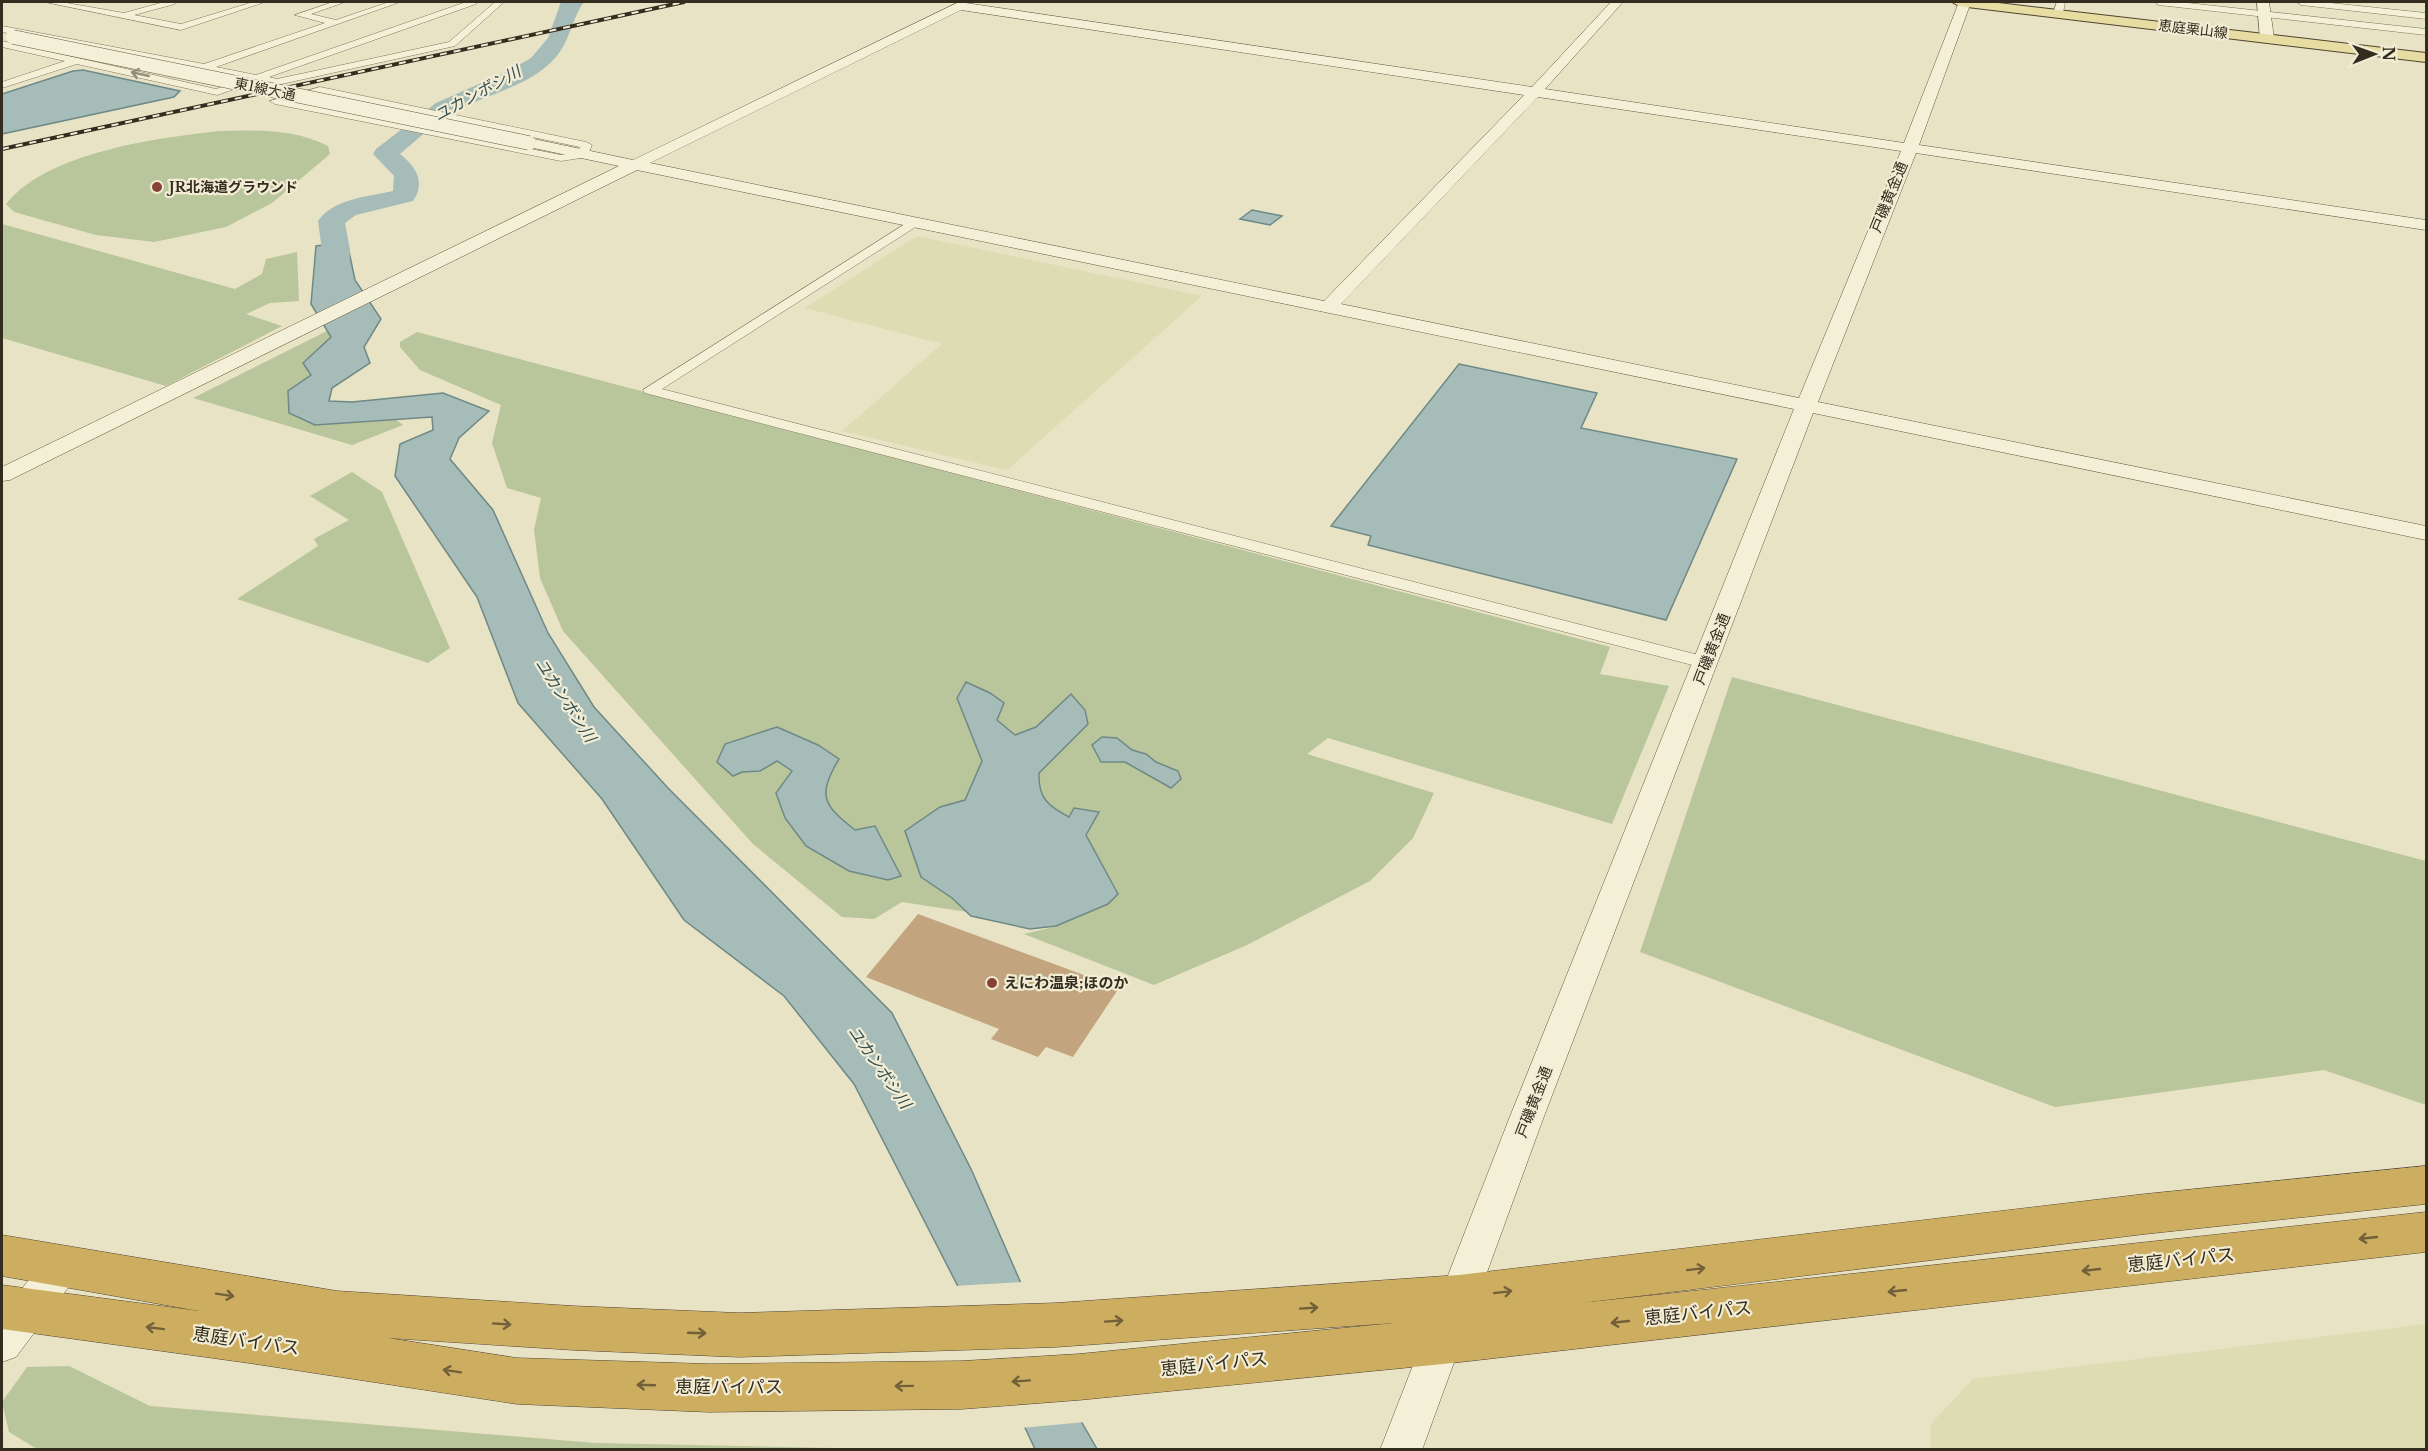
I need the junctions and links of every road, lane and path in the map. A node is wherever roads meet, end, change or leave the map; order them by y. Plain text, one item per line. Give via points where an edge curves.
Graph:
1 (55, 2) edge
2 (172, 2) edge
3 (261, 2) edge
4 (341, 2) edge
5 (396, 2) edge
6 (473, 2) edge
7 (500, 2) edge
8 (933, 2) edge
9 (1617, 2) edge
10 (1959, 2) edge
11 (1965, 2) edge
12 (2159, 2) edge
13 (2301, 2) edge
14 (959, 6) junction
15 (2059, 7) edge
16 (2264, 8) edge
17 (124, 16) junction
18 (2427, 16) edge
19 (335, 22) junction
20 (387, 32) junction
21 (2427, 32) edge
22 (4, 36) edge
23 (409, 36) dead end
24 (419, 38) dead end
25 (2267, 38) junction
26 (452, 44) junction
27 (2427, 58) edge
28 (77, 61) junction
29 (205, 67) junction
30 (260, 78) junction
31 (164, 80) junction
32 (2, 85) edge
33 (1536, 91) junction
34 (1910, 148) junction
35 (583, 155) junction
36 (635, 165) junction
37 (913, 223) junction
38 (2427, 225) edge
39 (1328, 307) junction
40 (1806, 405) junction
41 (2, 475) edge
42 (2427, 533) edge
43 (1707, 663) junction
44 (2427, 1185) edge
45 (2427, 1232) edge
46 (2, 1256) edge
47 (63, 1265) junction
48 (1459, 1297) junction
49 (10, 1321) edge
50 (1443, 1341) junction
51 (1401, 1449) edge

1 - 17 street
2 - 17 street
3 - 17 street via 181,27
4 - 19 street via 300,15
5 - 19 street
6 - 20 street
7 - 26 street
8 - 14 street
9 - 33 street
10 - 11 main road, 恵庭栗山線
11 - 15 main road, 恵庭栗山線
11 - 34 street, 戸磯黄金通
12 - 16 street
13 - 18 street
14 - 33 street
14 - 36 street
15 - 25 main road, 恵庭栗山線
16 - 21 street
16 - 25 street
19 - 20 street
19 - 29 street
20 - 23 street
20 - 30 street
22 - 28 street
22 - 29 street via 10,29
22 - 35 street, 東1線大通, bridge
24 - 26 street
25 - 27 main road, 恵庭栗山線
26 - 30 street via 277,82
31 -> 28 street
28 - 32 street
29 - 30 street
29 - 31 street
30 - 31 street via 217,92
33 - 34 street
33 - 39 street
34 - 38 street
34 - 40 street, 戸磯黄金通
35 - 35 street via 586,145 320,90 275,100 561,158
35 - 36 street, 東1線大通
36 - 37 street, 東1線大通
36 - 41 street
37 - 39 street, 東1線大通
37 - 43 street via 650,390
39 - 40 street, 東1線大通
40 - 42 street, 東1線大通
40 - 43 street, 戸磯黄金通
43 - 48 street, 戸磯黄金通
48 -> 44 highway
45 -> 50 highway, 恵庭バイパス
46 - 47 highway
47 -> 48 highway via 337,1313 739,1335 1056,1325
47 - 49 street
48 - 50 street, 戸磯黄金通
50 -> 49 highway, 恵庭バイパス via 962,1385 709,1388 517,1381 249,1340
50 - 51 street, 戸磯黄金通

